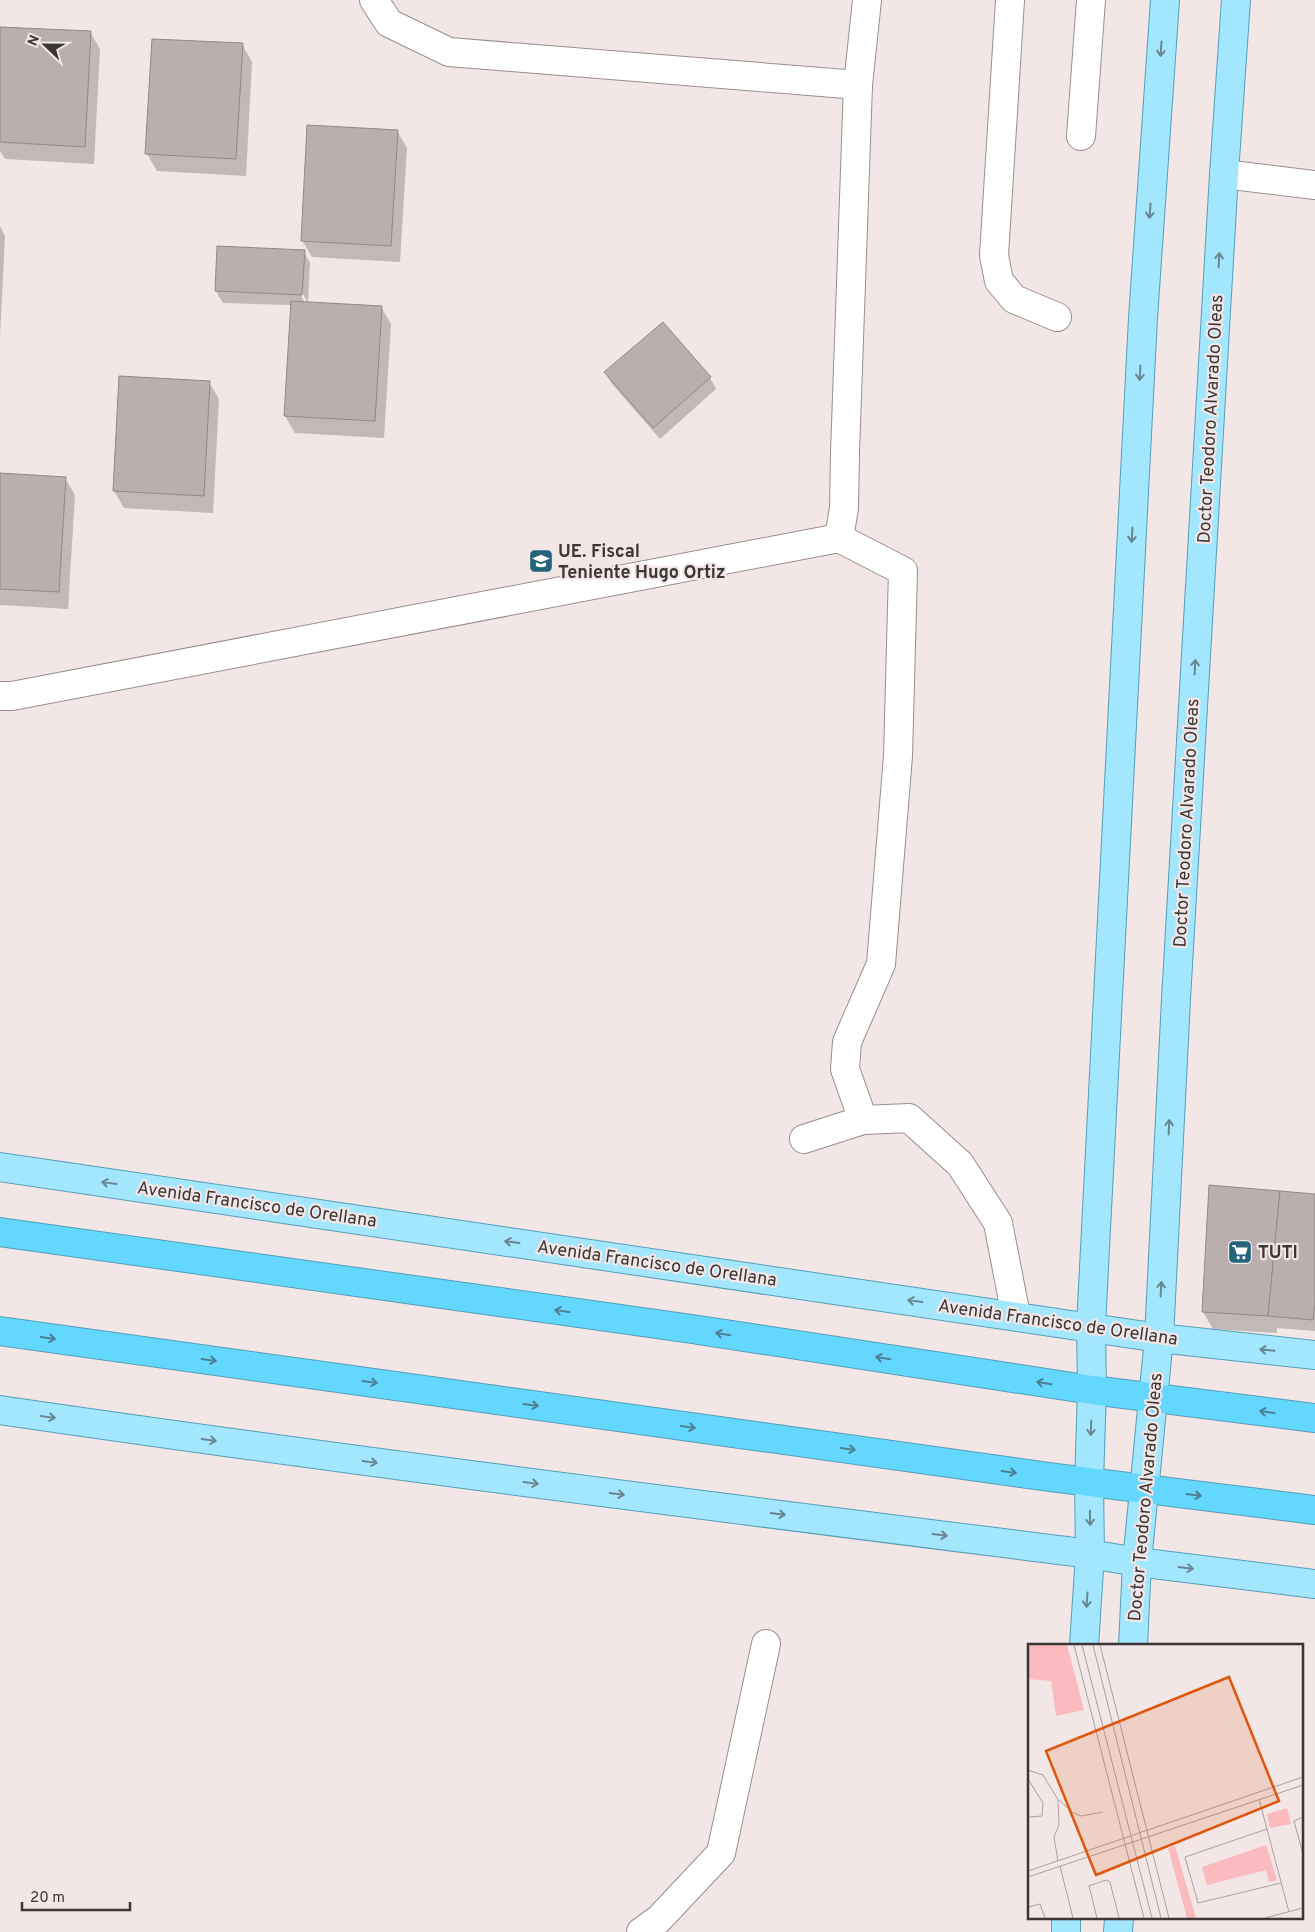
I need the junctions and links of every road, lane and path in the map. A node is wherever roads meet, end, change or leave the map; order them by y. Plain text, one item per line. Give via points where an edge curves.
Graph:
1 (374, 0) edge
2 (866, 0) edge
3 (1010, 0) edge
4 (1091, 0) edge
5 (1165, 0) edge
6 (1236, 0) edge
7 (858, 85) junction
8 (1081, 136) dead end
9 (1224, 174) junction
10 (1315, 185) edge
11 (1057, 316) dead end
12 (840, 538) junction
13 (0, 696) edge
14 (863, 1120) junction
15 (804, 1139) dead end
16 (0, 1167) edge
17 (0, 1232) edge
18 (1016, 1316) junction
19 (1091, 1326) junction
20 (0, 1331) edge
21 (1159, 1338) junction
22 (1315, 1355) edge
23 (1092, 1390) junction
24 (1153, 1397) junction
25 (0, 1410) edge
26 (1315, 1418) edge
27 (1089, 1482) junction
28 (1146, 1489) junction
29 (1315, 1510) edge
30 (1090, 1554) junction
31 (1137, 1562) junction
32 (1315, 1584) edge
33 (766, 1644) dead end
34 (1084, 1644) edge
35 (1133, 1644) edge
36 (641, 1932) edge

1 - 7 street via 389,23 449,52
2 - 7 street
3 - 11 street via 994,255 999,281 1014,299
4 - 8 street
5 -> 19 main road via 1143,318
6 - 9 main road, Doctor Teodoro Alvarado Oleas
7 - 12 street via 844,508
9 - 10 street
21 -> 9 main road, Doctor Teodoro Alvarado Oleas
12 - 13 street
12 - 14 street via 903,571 898,756 881,964 847,1042 845,1069
14 - 15 street
14 - 18 street via 909,1118 960,1164 998,1223
18 -> 16 main road, Avenida Francisco de Orellana
23 -> 17 highway via 692,1329
18 - 19 main road, Avenida Francisco de Orellana
19 - 21 main road, Avenida Francisco de Orellana
19 - 23 main road
20 -> 27 highway
22 -> 21 main road, Avenida Francisco de Orellana
21 - 24 main road, Doctor Teodoro Alvarado Oleas
23 - 24 highway
23 -> 27 main road
26 -> 24 highway
24 - 28 main road, Doctor Teodoro Alvarado Oleas
25 -> 30 main road via 559,1487
27 - 28 highway
27 -> 30 main road
28 -> 29 highway
28 - 31 main road, Doctor Teodoro Alvarado Oleas
30 - 31 main road
30 -> 34 main road
31 -> 32 main road
31 - 35 main road, Doctor Teodoro Alvarado Oleas
33 - 36 street via 721,1853 659,1919

